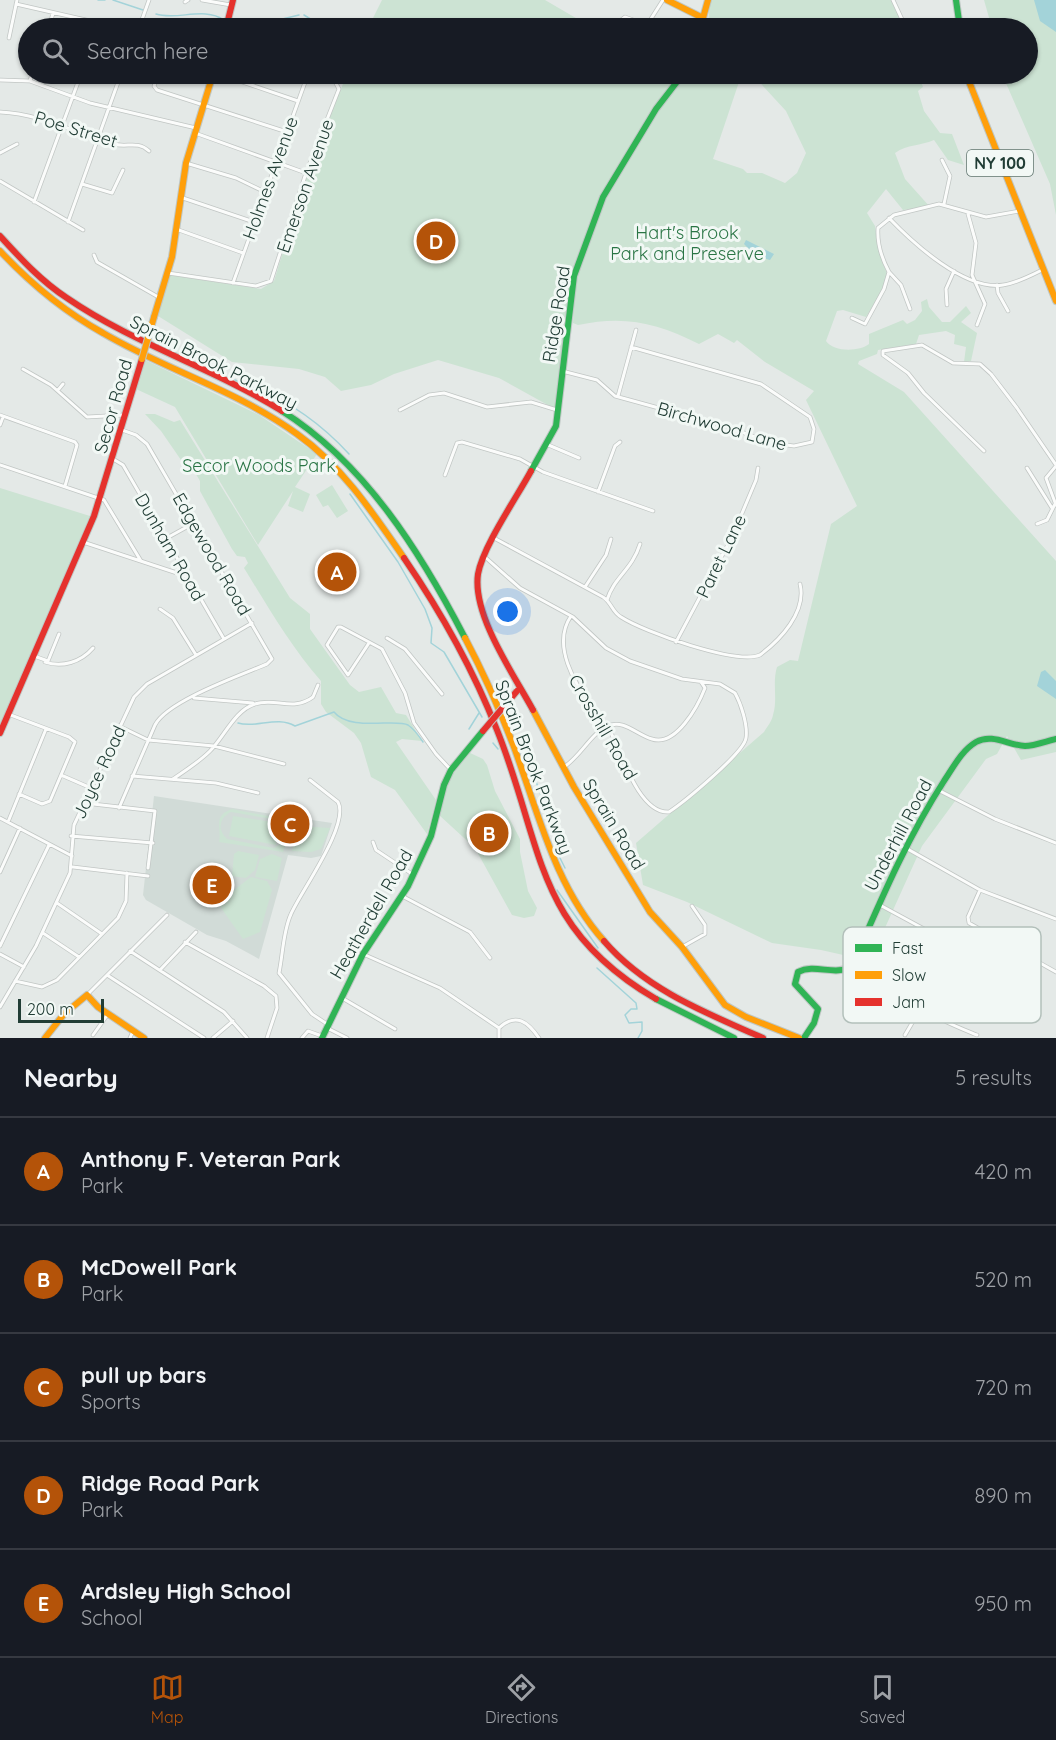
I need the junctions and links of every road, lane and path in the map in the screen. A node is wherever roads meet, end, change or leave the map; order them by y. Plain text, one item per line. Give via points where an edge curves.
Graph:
1 (149, 0) edge
2 (202, 0) edge
3 (665, 0) edge
4 (708, 0) edge
5 (893, 0) edge
6 (956, 0) edge
7 (16, 2) edge
8 (232, 2) edge
9 (53, 12) junction
10 (52, 18) edge
11 (81, 18) edge
12 (143, 18) edge
13 (228, 18) edge
14 (652, 18) edge
15 (703, 18) joint
16 (901, 18) edge
17 (959, 18) edge
18 (9, 38) dead end
19 (0, 80) edge
20 (18, 81) edge
21 (38, 84) edge
22 (77, 84) edge
23 (117, 84) edge
24 (155, 84) edge
25 (210, 84) edge
26 (249, 84) edge
27 (304, 84) edge
28 (336, 84) edge
29 (675, 84) edge
30 (970, 84) edge
31 (72, 96) junction
32 (298, 100) junction
33 (204, 103) junction
34 (109, 107) junction
35 (0, 112) edge
36 (61, 126) junction
37 (195, 130) junction
38 (287, 132) junction
39 (98, 139) junction
40 (17, 144) dead end
41 (149, 151) dead end
42 (0, 153) edge
43 (942, 160) dead end
44 (276, 162) junction
45 (186, 163) junction
46 (123, 170) dead end
47 (306, 173) junction
48 (0, 181) edge
49 (82, 184) junction
50 (265, 192) junction
51 (180, 196) junction
52 (34, 202) junction
53 (944, 204) junction
54 (1019, 211) junction
55 (968, 214) junction
56 (889, 218) junction
57 (68, 222) junction
58 (254, 222) junction
59 (176, 229) junction
60 (83, 230) dead end
61 (0, 236) edge
62 (0, 251) edge
63 (243, 253) junction
64 (94, 255) dead end
65 (1042, 270) junction
66 (954, 271) junction
67 (889, 272) junction
68 (168, 273) junction
69 (973, 280) junction
70 (233, 283) junction
71 (998, 285) junction
72 (160, 298) junction
73 (1056, 301) edge
74 (947, 305) dead end
75 (910, 309) dead end
76 (1008, 311) dead end
77 (852, 318) dead end
78 (977, 325) dead end
79 (636, 330) dead end
80 (631, 347) junction
81 (23, 369) dead end
82 (562, 371) junction
83 (63, 384) dead end
84 (58, 390) junction
85 (618, 396) junction
86 (400, 410) dead end
87 (557, 410) junction
88 (126, 415) junction
89 (1, 416) edge
90 (0, 425) edge
91 (122, 430) junction
92 (620, 442) dead end
93 (546, 444) junction
94 (984, 451) dead end
95 (579, 458) dead end
96 (113, 459) junction
97 (0, 465) edge
98 (532, 466) junction
99 (1056, 466) edge
100 (758, 468) dead end
101 (1027, 468) dead end
102 (445, 475) dead end
103 (65, 486) junction
104 (598, 492) junction
105 (100, 498) junction
106 (1055, 504) edge
107 (1052, 508) junction
108 (653, 512) dead end
109 (194, 523) junction
110 (1037, 524) dead end
111 (494, 538) junction
112 (165, 539) junction
113 (611, 539) dead end
114 (83, 542) junction
115 (640, 544) dead end
116 (484, 556) junction
117 (141, 561) junction
118 (480, 567) joint
119 (188, 577) junction
120 (800, 584) dead end
121 (585, 587) junction
122 (608, 600) junction
123 (160, 609) dead end
124 (571, 616) junction
125 (252, 623) junction
126 (59, 634) dead end
127 (387, 638) dead end
128 (224, 639) junction
129 (676, 642) junction
130 (371, 644) junction
131 (93, 648) dead end
132 (196, 655) junction
133 (34, 656) junction
134 (45, 662) junction
135 (700, 681) junction
136 (710, 682) junction
137 (318, 685) dead end
138 (519, 688) junction
139 (705, 688) junction
140 (442, 694) dead end
141 (192, 698) junction
142 (255, 704) junction
143 (8, 714) junction
144 (119, 726) junction
145 (607, 726) junction
146 (46, 729) junction
147 (0, 733) edge
148 (1056, 739) edge
149 (148, 740) junction
150 (214, 746) junction
151 (284, 764) dead end
152 (564, 767) junction
153 (452, 770) junction
154 (62, 776) junction
155 (132, 776) junction
156 (174, 780) junction
157 (310, 780) dead end
158 (91, 788) junction
159 (938, 790) junction
160 (258, 793) dead end
161 (19, 794) junction
162 (84, 803) junction
163 (119, 808) junction
164 (0, 818) edge
165 (8, 822) junction
166 (20, 828) junction
167 (72, 836) junction
168 (373, 842) dead end
169 (153, 843) junction
170 (1056, 843) edge
171 (49, 845) junction
172 (904, 847) junction
173 (72, 856) junction
174 (72, 867) junction
175 (148, 868) dead end
176 (0, 872) edge
177 (127, 873) junction
178 (413, 875) junction
179 (148, 876) dead end
180 (980, 890) junction
181 (402, 896) junction
182 (57, 903) junction
183 (878, 904) junction
184 (692, 906) dead end
185 (167, 915) dead end
186 (1056, 919) edge
187 (868, 927) edge
188 (920, 927) edge
189 (976, 927) edge
190 (196, 932) dead end
191 (43, 933) junction
192 (102, 934) junction
193 (185, 942) junction
194 (0, 946) edge
195 (682, 947) junction
196 (130, 951) junction
197 (0, 954) edge
198 (363, 954) junction
199 (79, 957) junction
200 (490, 958) dead end
201 (1041, 964) edge
202 (24, 967) junction
203 (160, 970) junction
204 (843, 972) edge
205 (1056, 972) edge
206 (107, 975) junction
207 (15, 981) junction
208 (87, 995) junction
209 (340, 997) junction
210 (0, 1007) edge
211 (108, 1014) junction
212 (233, 1022) junction
213 (912, 1023) edge
214 (951, 1023) edge
215 (326, 1026) junction
216 (499, 1028) junction
217 (395, 1029) dead end
218 (134, 1031) junction
219 (93, 1035) dead end
220 (905, 1035) dead end
221 (977, 1035) dead end
222 (322, 1037) edge
223 (45, 1038) edge
224 (130, 1038) edge
225 (144, 1038) edge
226 (204, 1038) edge
227 (213, 1038) edge
228 (247, 1038) edge
229 (267, 1038) edge
230 (302, 1038) edge
231 (347, 1038) edge
232 (499, 1038) edge
233 (539, 1038) edge
234 (734, 1038) edge
235 (763, 1038) edge
236 (799, 1038) edge
237 (804, 1038) edge

1 - 12 street
2 - 8 street
3 - 14 street
3 - 15 main road
4 - 15 main road
5 - 16 street
6 - 17 main road
7 - 9 street
7 - 18 street
8 - 13 main road
9 - 10 street
9 - 11 street
19 - 20 street
21 - 31 street
22 - 31 street
23 - 34 street
24 - 33 street via 157,90
25 - 33 main road, Secor Road
26 - 32 street
27 - 32 street, Holmes Avenue
28 - 47 street, Emerson Avenue via 339,89
29 - 82 main road, Ridge Road via 603,197 575,271
30 - 54 main road, NY 100
31 - 34 street
31 - 36 street
32 - 38 street, Holmes Avenue
33 - 37 main road, Secor Road
33 - 38 street
34 - 37 street
34 - 39 street
35 - 36 street, Poe Street via 29,114
36 - 39 street, Poe Street
36 - 52 street
37 - 44 street
37 - 45 main road, Secor Road
38 - 44 street, Holmes Avenue
39 - 41 street, Poe Street via 119,146 139,144
39 - 49 street
40 - 42 street
43 - 53 street via 950,176
44 - 47 street
44 - 50 street, Holmes Avenue
45 - 50 street via 236,178
45 - 51 main road, Secor Road
46 - 49 street via 112,193
47 - 70 street, Emerson Avenue via 278,267 269,283
48 - 52 street
49 - 57 street
50 - 58 street, Holmes Avenue
51 - 58 street
51 - 59 main road, Secor Road
52 - 57 street
53 - 55 street
53 - 56 street
54 - 55 street via 986,217
54 - 65 main road, NY 100
55 - 69 street via 976,243
56 - 66 street via 927,254
56 - 67 street via 878,228
57 - 60 street
58 - 63 street, Holmes Avenue
59 - 63 street
59 - 68 main road, Secor Road
61 - 235 main road, Sprain Brook Parkway via 37,277 78,308 277,408 311,430 342,458 399,531 464,637 504,721 556,867 586,921 613,952 645,978 690,1005
62 - 234 main road, Sprain Brook Parkway via 36,289 69,315 270,417 305,440 335,468 392,541 472,675 501,741 541,869 571,924 597,956 636,989 671,1010
63 - 70 street, Holmes Avenue
64 - 72 street via 97,261
65 - 71 street
65 - 73 main road, NY 100
66 - 69 street
66 - 74 street via 946,289
67 - 75 street via 901,285
67 - 77 street via 865,324
68 - 70 street
68 - 72 main road, Secor Road
69 - 71 street
69 - 78 street via 985,304
71 - 76 street
72 - 88 main road, Secor Road, bridge
79 - 80 street
80 - 85 street
80 - 85 street, Birchwood Lane via 761,384 810,417 812,442 803,446 779,444
81 - 84 street
82 - 85 street, Birchwood Lane via 597,380
82 - 87 main road, Ridge Road
83 - 84 street
84 - 88 street via 87,417
86 - 87 street via 429,394 444,393 487,407 531,402
87 - 93 main road, Ridge Road via 556,426
88 - 91 main road, Secor Road
89 - 90 street
89 - 103 street via 74,441 77,446
91 - 96 main road, Secor Road
91 - 109 street, Edgewood Road via 147,444
92 - 104 street
93 - 95 street
93 - 98 main road, Ridge Road
94 - 99 street via 908,373 882,352 921,345 953,363 980,364 1017,408
96 - 105 main road, Secor Road
96 - 112 street, Dunham Road via 123,465
97 - 103 street
98 - 102 street via 460,442 453,450
98 - 104 street
98 - 111 main road, Ridge Road
99 - 106 street via 1046,478
100 - 129 street, Paret Lane via 732,537
101 - 107 street
103 - 105 street
104 - 108 street
105 - 114 main road, Secor Road
105 - 117 street via 109,506
106 - 107 street
107 - 110 street via 1047,520
109 - 112 street
109 - 125 street, Edgewood Road
111 - 116 main road, Ridge Road
111 - 121 street
112 - 119 street, Dunham Road
113 - 121 street via 606,555
114 - 117 street
114 - 133 main road, Secor Road
115 - 122 street via 632,566 614,585
116 - 118 main road, Ridge Road
116 - 124 street via 520,588
117 - 119 street
118 - 138 main road, Sprain Road via 478,588 484,617
119 - 128 street, Dunham Road
120 - 129 street via 801,595 792,621 760,656
121 - 122 street
122 - 129 street via 614,613
123 - 132 street via 173,618
124 - 135 street via 606,648 630,661 682,679
124 - 145 street, Crosshill Road via 562,635 567,661 586,698
125 - 128 street, Joyce Road
125 - 141 street, Edgewood Road via 272,660
126 - 134 street
127 - 140 street via 405,650
128 - 132 street, Joyce Road
130 - 130 street via 338,627 327,645 348,675
130 - 153 street via 382,649 396,671 414,723
131 - 134 street via 75,662
132 - 144 street, Joyce Road via 140,690
133 - 134 street
133 - 143 main road, Secor Road
135 - 136 street
135 - 139 street
136 - 139 street
136 - 145 street, Crosshill Road via 732,690 741,706 746,739 732,758 669,812 650,806
137 - 142 street via 313,697 292,706
138 - 152 main road, Sprain Road
138 - 153 main road, Heatherdell Road, bridge
139 - 145 street via 694,713 662,740 621,725
141 - 142 street
141 - 149 street via 162,714
142 - 150 street via 242,712
143 - 146 street
143 - 147 main road, Secor Road
144 - 149 street
144 - 158 street, Joyce Road
145 - 152 street
146 - 154 street via 74,741
146 - 161 street
148 - 159 main road, Underhill Road via 1025,746 993,738 976,741
149 - 150 street
149 - 155 street
150 - 151 street
150 - 156 street
152 - 195 main road, Sprain Road via 650,912
153 - 178 main road, Heatherdell Road via 444,785 431,836
154 - 158 street
154 - 161 street via 48,803
155 - 156 street
155 - 163 street
156 - 160 street via 216,783
157 - 215 street via 338,802 340,812 322,862 290,915 279,973
158 - 162 street, Joyce Road
159 - 170 street via 995,819
159 - 172 main road, Underhill Road
161 - 165 street
162 - 163 street
162 - 167 street, Joyce Road
163 - 169 street via 155,811
164 - 165 street
165 - 166 street
166 - 171 street
166 - 176 street
167 - 169 street
167 - 173 street, Joyce Road
168 - 178 street via 376,850
169 - 175 street
171 - 173 street
171 - 194 street
172 - 180 street
172 - 183 main road, Underhill Road
173 - 174 street, Joyce Road
174 - 177 street
174 - 182 street, Joyce Road
177 - 179 street
177 - 192 street via 123,910
178 - 181 main road, Heatherdell Road
180 - 186 street
180 - 189 street via 968,917 969,923
181 - 198 main road, Heatherdell Road
181 - 200 street via 470,932
182 - 191 street, Joyce Road
182 - 192 street
183 - 187 main road, Underhill Road
183 - 188 street
184 - 195 street via 705,925 705,934
185 - 196 street
190 - 193 street
191 - 199 street
191 - 202 street, Joyce Road
192 - 199 street
193 - 203 street
193 - 229 street via 276,996 277,1008
195 - 236 main road, Sprain Road via 725,1005
196 - 203 street
196 - 206 street
197 - 202 street
198 - 209 main road, Heatherdell Road
198 - 216 street via 440,988
199 - 207 street via 47,987
201 - 205 street
202 - 207 street, Joyce Road
203 - 212 street
204 - 237 main road via 806,968 798,972 795,984 818,1009
206 - 208 street
206 - 226 street
207 - 210 street, Joyce Road
208 - 211 main road
208 - 223 main road via 64,1014
209 - 215 main road, Heatherdell Road
209 - 217 street
211 - 218 main road
211 - 219 street
212 - 227 street
212 - 228 street
213 - 220 street
214 - 221 street
215 - 222 main road, Heatherdell Road
215 - 231 street
216 - 232 street
216 - 233 street via 520,1020 528,1023
218 - 224 street
218 - 225 main road
222 - 230 street via 308,1031

